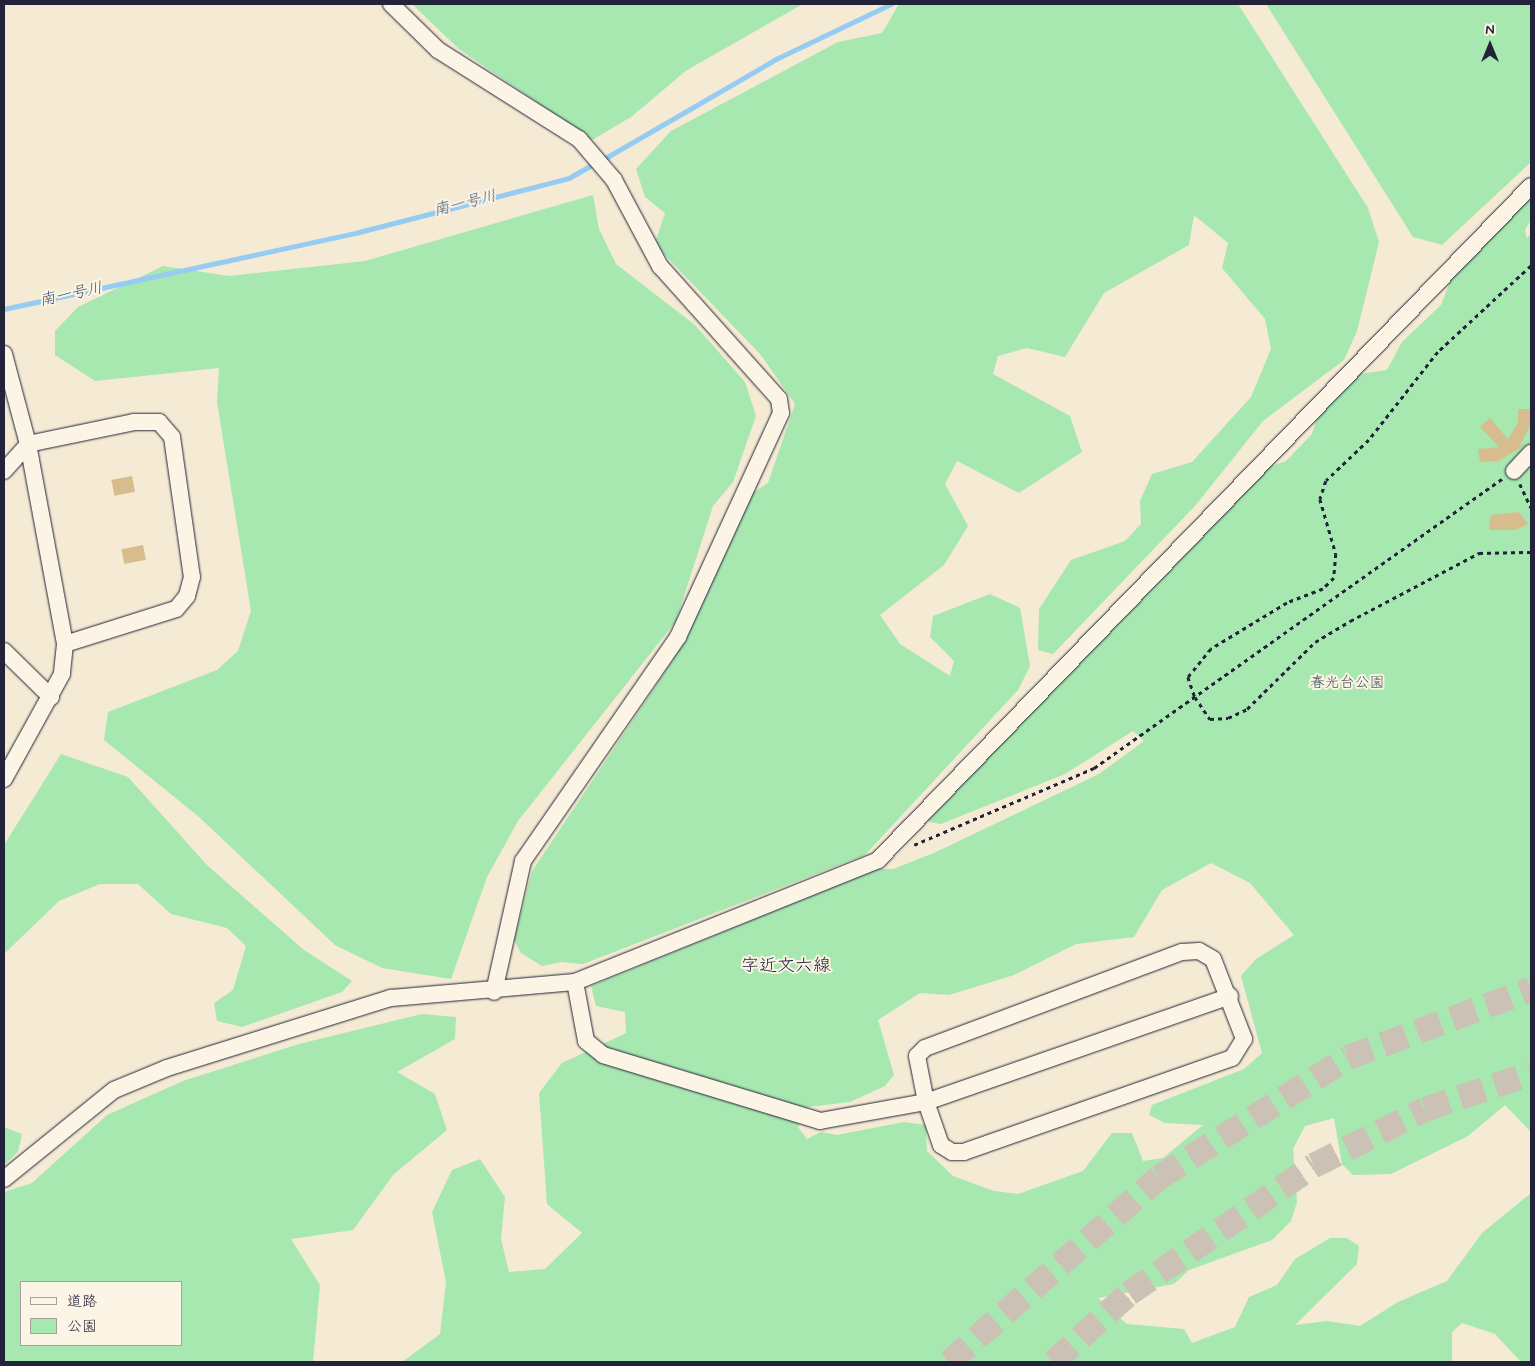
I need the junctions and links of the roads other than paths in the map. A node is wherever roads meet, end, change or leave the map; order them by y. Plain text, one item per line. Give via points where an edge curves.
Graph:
1 (391, 4) edge
2 (1531, 186) edge
3 (4, 354) edge
4 (28, 444) junction
5 (1531, 453) edge
6 (4, 471) edge
7 (1514, 471) road end
8 (65, 644) junction
9 (4, 651) edge
10 (51, 697) junction
11 (4, 779) edge
12 (575, 982) junction
13 (494, 992) junction
14 (1230, 996) junction
15 (926, 1102) junction
16 (4, 1179) edge

1 - 13 lane via 438,50 579,139 614,180 660,266 779,399 781,413 678,638 523,861
2 - 12 lane via 878,860
3 - 4 lane
4 - 6 lane
4 - 8 lane
4 - 8 lane via 134,422 159,422 172,437 192,577 187,596 176,610
5 - 7 lane
8 - 10 lane via 62,674
9 - 10 lane
10 - 11 lane
12 - 13 lane
12 - 15 lane via 586,1041 603,1055 820,1121
13 - 16 lane via 391,998 167,1068 114,1090
14 - 15 lane
14 - 15 lane via 1213,959 1199,951 1182,952 925,1048 917,1056
14 - 15 lane via 1244,1039 1241,1049 1232,1058 964,1152 952,1152 941,1145

